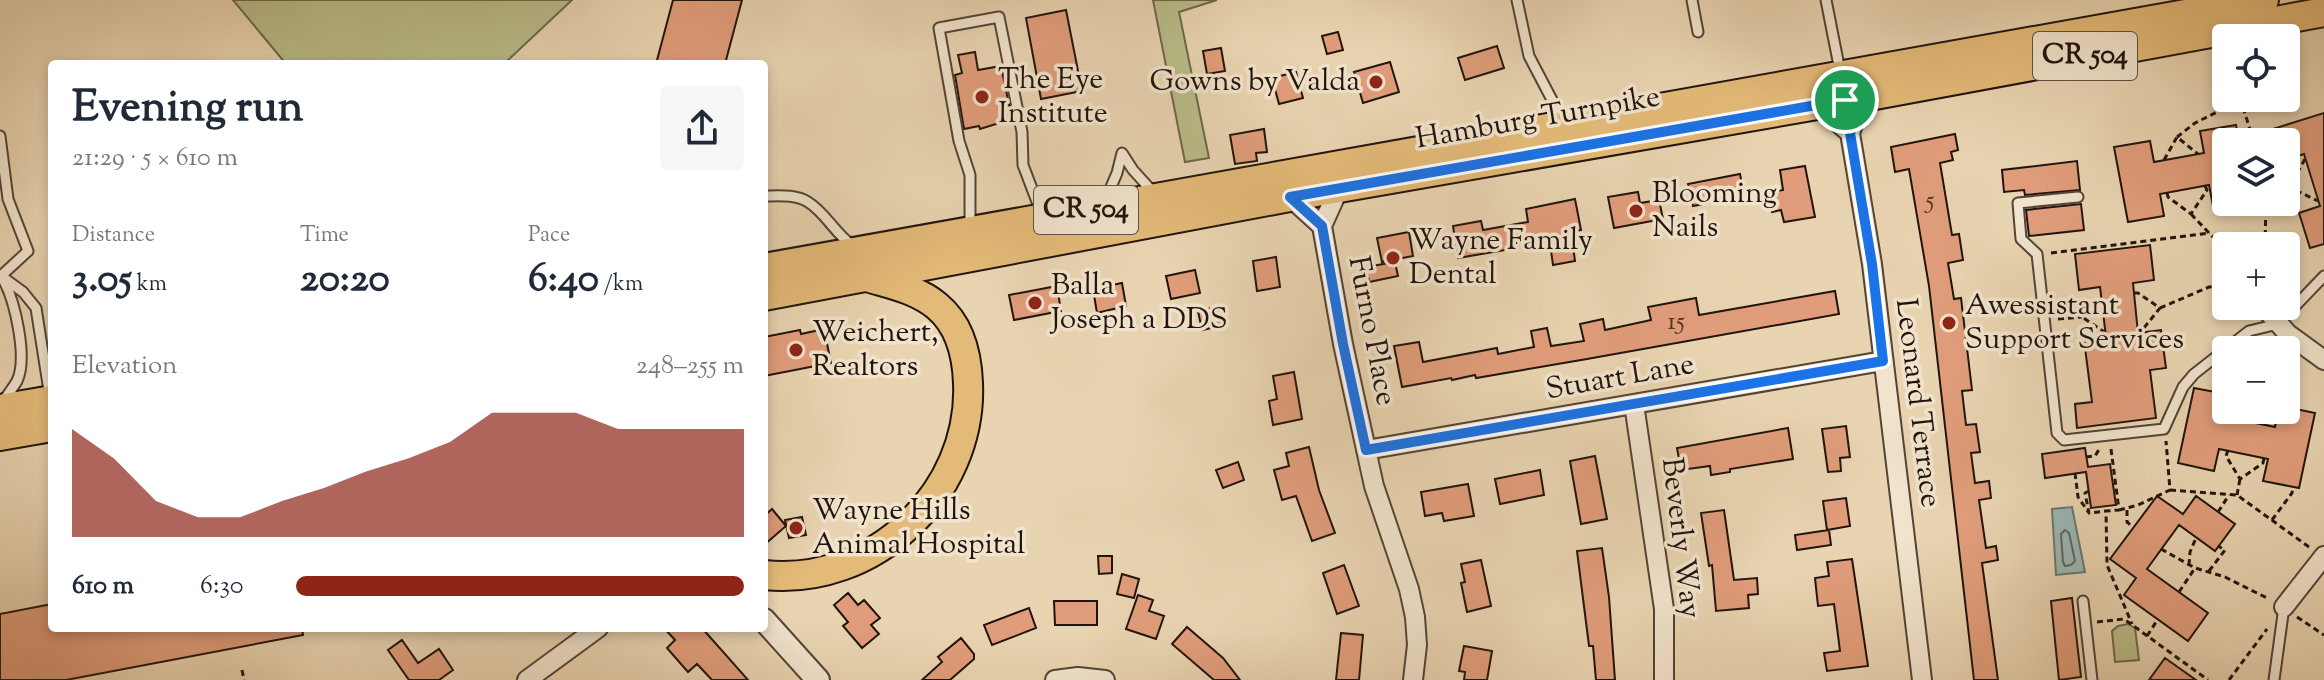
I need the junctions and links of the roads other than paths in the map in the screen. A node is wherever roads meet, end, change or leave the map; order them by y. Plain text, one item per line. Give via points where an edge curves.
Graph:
1 (1517, 0) edge
2 (1692, 0) edge
3 (1826, 0) edge
4 (2264, 0) edge
5 (2324, 12) edge
6 (1698, 32) dead end
7 (1843, 88) junction
8 (1566, 126) junction
9 (0, 136) edge
10 (1339, 188) junction
11 (768, 196) edge
12 (1158, 197) junction
13 (1290, 197) junction
14 (2078, 197) dead end
15 (4, 202) edge
16 (1102, 207) junction
17 (1043, 218) junction
18 (1322, 226) junction
19 (970, 232) junction
20 (863, 264) junction
21 (768, 268) edge
22 (0, 275) edge
23 (2324, 276) edge
24 (768, 295) edge
25 (2275, 320) edge
26 (2278, 324) junction
27 (2324, 360) edge
28 (1883, 361) junction
29 (48, 384) edge
30 (1634, 404) junction
31 (0, 408) edge
32 (48, 409) edge
33 (48, 411) edge
34 (0, 436) edge
35 (1366, 450) junction
36 (2324, 556) edge
37 (768, 575) edge
38 (2083, 601) dead end
39 (2284, 607) joint
40 (768, 624) edge
41 (593, 632) edge
42 (527, 680) edge
43 (818, 680) edge
44 (1055, 680) edge
45 (1105, 680) edge
46 (1413, 680) edge
47 (1664, 680) edge
48 (1922, 680) edge
49 (2092, 680) edge
50 (2274, 680) edge

1 - 8 lane via 1529,56
2 - 6 lane
3 - 7 lane
4 - 7 main road, CR 504
5 - 7 main road, Hamburg Turnpike / CR 504
7 - 8 main road, CR 504
7 - 10 main road, Hamburg Turnpike / CR 504
7 - 28 street, Leonard Terrace via 1835,120 1850,133
8 - 12 main road, CR 504
9 - 15 lane
10 - 13 main road, Hamburg Turnpike / CR 504
10 - 18 street, Furno Place
11 - 20 lane via 808,202
12 - 16 main road, CR 504
12 - 16 lane via 1122,153
13 - 18 street, Furno Place
13 - 20 main road, Hamburg Turnpike / CR 504
14 - 26 lane via 2018,203 2021,239 2037,254 2057,433 2064,440 2164,429 2194,374 2249,331
15 - 22 lane via 28,251
16 - 17 main road, CR 504
17 - 19 main road, CR 504
17 - 19 lane via 1023,165 1022,132 999,17 939,28 970,175
18 - 35 street, Furno Place
19 - 20 main road, CR 504
20 - 21 main road, CR 504
20 - 24 main road, Hamburg Turnpike / CR 504
20 - 37 main road via 936,305 958,334 968,369 965,426 953,464 923,511 890,542 820,573
22 - 29 lane via 36,308
22 - 31 lane via 12,295 21,360 17,380
23 - 26 lane
25 - 26 street
26 - 27 street
28 - 30 street, Stuart Lane
28 - 48 street, Leonard Terrace
30 - 35 street, Stuart Lane
30 - 47 street, Beverly Way via 1664,609
31 - 32 main road
33 - 34 main road
35 - 46 street, Furno Place via 1415,617
36 - 39 street
38 - 49 lane
39 - 50 lane
40 - 43 street
41 - 42 street
44 - 45 street

